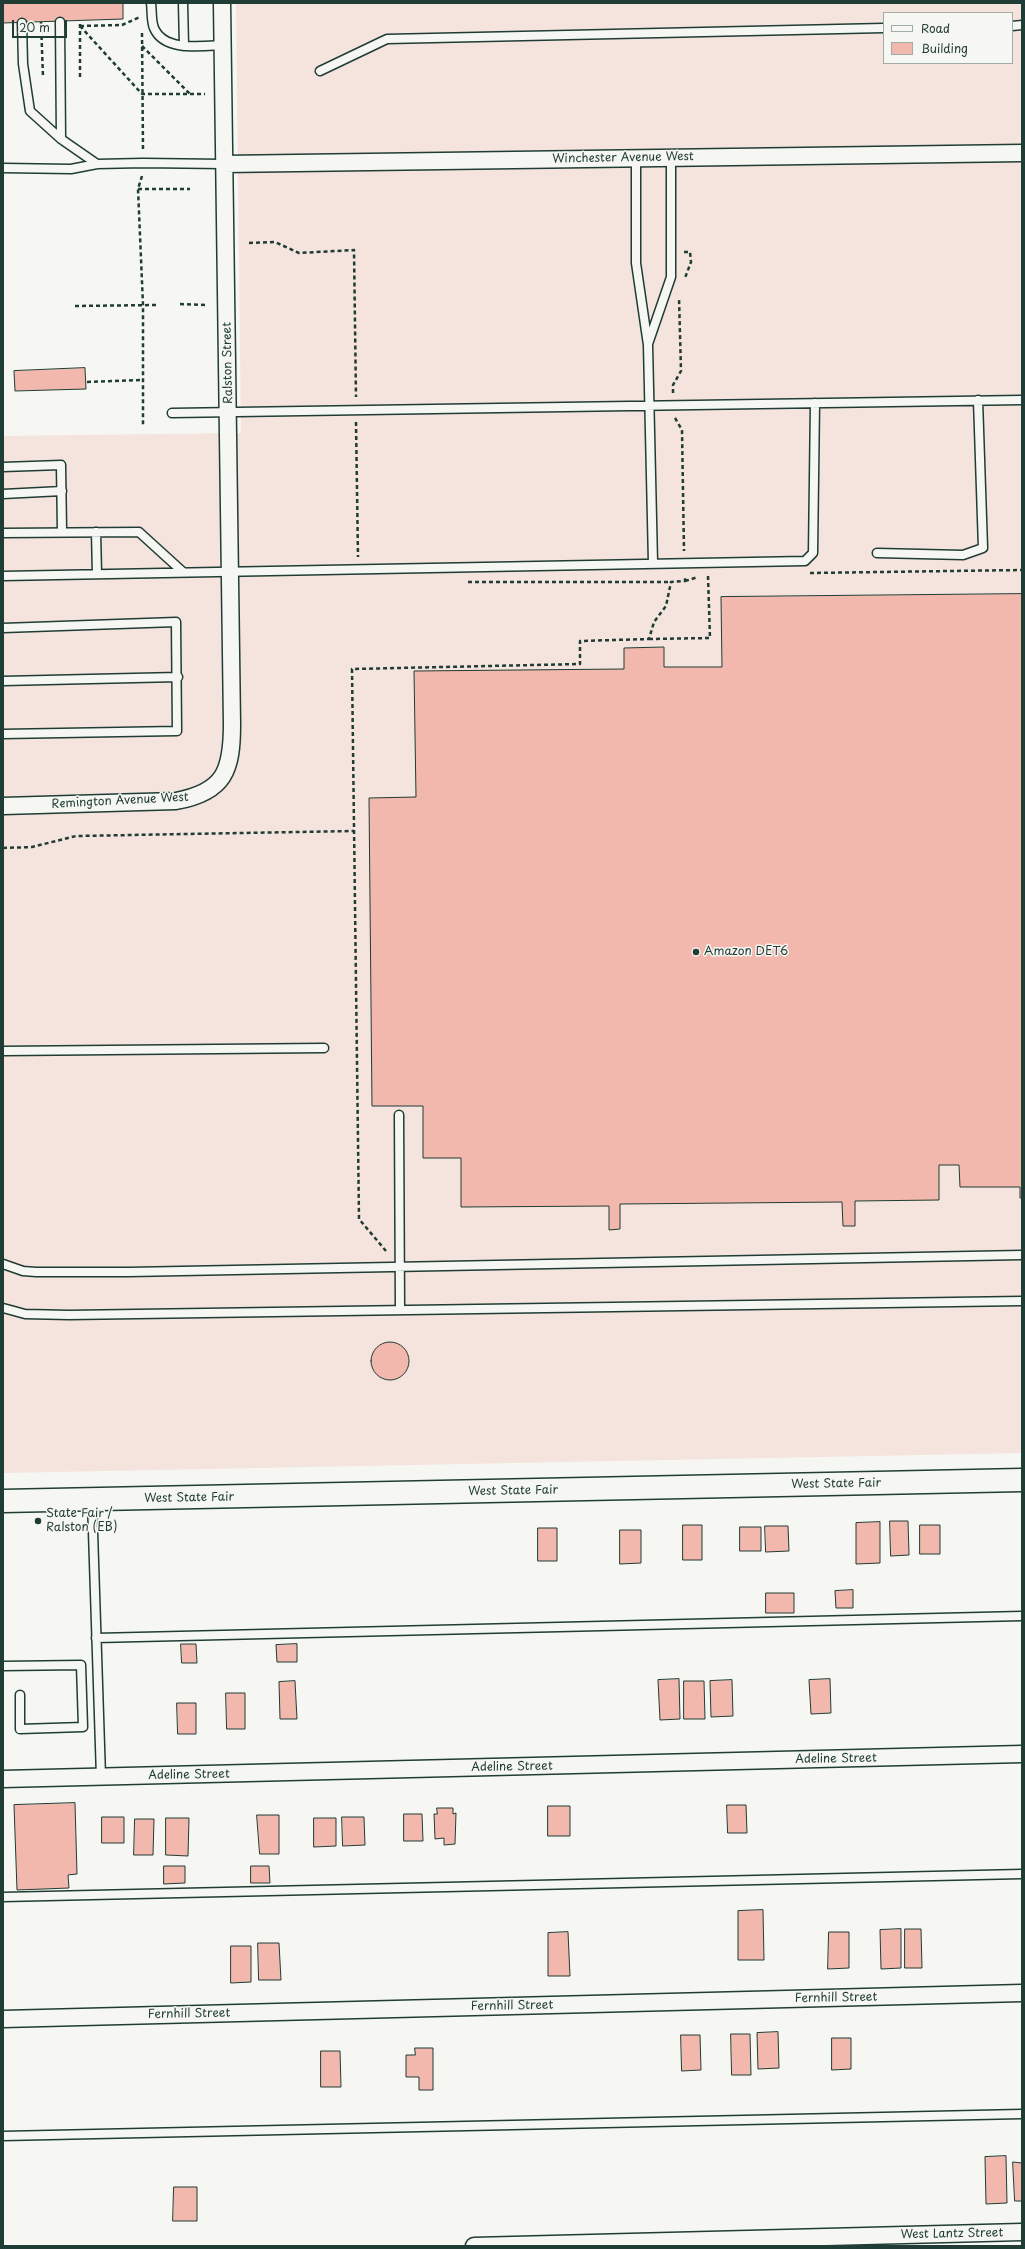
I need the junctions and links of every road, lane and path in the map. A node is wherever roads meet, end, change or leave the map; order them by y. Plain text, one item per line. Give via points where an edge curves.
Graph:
1 (151, 3) edge
2 (183, 3) edge
3 (222, 3) edge
4 (142, 10) dead end
5 (142, 17) junction
6 (22, 22) dead end
7 (41, 22) dead end
8 (60, 22) dead end
9 (80, 22) dead end
10 (142, 24) dead end
11 (80, 26) junction
12 (883, 28) edge
13 (142, 31) dead end
14 (222, 45) junction
15 (142, 46) junction
16 (184, 46) junction
17 (320, 71) dead end
18 (43, 77) dead end
19 (80, 77) dead end
20 (142, 94) junction
21 (190, 94) junction
22 (205, 94) dead end
23 (61, 138) junction
24 (143, 153) dead end
25 (1022, 153) edge
26 (636, 158) junction
27 (672, 158) junction
28 (97, 164) junction
29 (224, 164) junction
30 (3, 168) edge
31 (144, 171) dead end
32 (138, 189) junction
33 (190, 189) dead end
34 (249, 243) dead end
35 (180, 304) dead end
36 (143, 305) junction
37 (159, 305) dead end
38 (208, 305) dead end
39 (75, 306) dead end
40 (648, 345) junction
41 (143, 380) junction
42 (87, 382) dead end
43 (978, 400) junction
44 (1022, 400) edge
45 (815, 403) junction
46 (649, 405) junction
47 (356, 410) junction
48 (228, 412) junction
49 (172, 413) dead end
50 (143, 425) dead end
51 (3, 467) edge
52 (62, 491) junction
53 (3, 494) edge
54 (62, 531) junction
55 (3, 532) edge
56 (96, 532) junction
57 (877, 553) dead end
58 (653, 563) junction
59 (358, 568) junction
60 (230, 570) junction
61 (1022, 570) edge
62 (183, 572) junction
63 (97, 574) junction
64 (802, 574) dead end
65 (716, 575) dead end
66 (3, 576) edge
67 (462, 582) dead end
68 (671, 582) dead end
69 (3, 628) edge
70 (649, 639) dead end
71 (178, 677) junction
72 (3, 681) edge
73 (232, 724) joint
74 (3, 734) edge
75 (3, 806) edge
76 (3, 848) edge
77 (324, 1048) dead end
78 (3, 1051) edge
79 (399, 1115) dead end
80 (1022, 1255) edge
81 (3, 1264) edge
82 (400, 1267) junction
83 (1022, 1301) edge
84 (3, 1308) edge
85 (400, 1310) junction
86 (1022, 1480) edge
87 (92, 1500) junction
88 (3, 1501) edge
89 (1022, 1616) edge
90 (96, 1638) junction
91 (3, 1666) edge
92 (20, 1695) dead end
93 (1022, 1754) edge
94 (101, 1777) junction
95 (3, 1779) edge
96 (1022, 1874) edge
97 (3, 1897) edge
98 (1022, 1993) edge
99 (3, 2019) edge
100 (1022, 2114) edge
101 (3, 2136) edge
102 (1022, 2232) edge
103 (474, 2246) edge

1 - 16 lane via 154,28 161,38 172,44
2 - 16 lane
3 - 14 street, Ralston Street
4 - 5 path
5 - 10 path
5 - 11 path via 122,25
6 - 23 lane via 23,64 30,110
7 - 18 path
8 - 23 lane
9 - 11 path
11 - 19 path
11 - 20 path
12 - 17 lane via 387,39
13 - 15 path
14 - 16 lane
14 - 29 street, Ralston Street
15 - 20 path
15 - 21 path
20 - 21 path
20 - 24 path
21 - 22 path
23 - 28 lane
25 - 27 street, Winchester Avenue West
26 - 27 street, Winchester Avenue West
26 - 29 street, Winchester Avenue West
26 - 40 lane via 636,263
27 - 40 lane via 671,277
28 - 29 lane
28 - 30 lane via 70,169
29 - 48 street, Ralston Street
31 - 32 path
32 - 33 path
32 - 36 path
34 - 47 path via 275,242 299,253 354,250
35 - 38 path
36 - 37 path
36 - 39 path
36 - 41 path
40 - 46 lane
41 - 42 path
41 - 50 path
43 - 44 lane
43 - 45 lane
43 - 57 lane via 983,548 962,555
45 - 46 lane
45 - 58 lane via 813,553 805,561
46 - 47 lane
46 - 58 lane
47 - 48 lane
47 - 59 path
48 - 49 lane
48 - 60 street, Ralston Street
51 - 52 lane via 61,465
52 - 53 lane
52 - 54 lane
54 - 55 lane
54 - 56 lane
56 - 62 lane via 139,532
56 - 63 lane
58 - 59 lane
59 - 60 lane
60 - 62 lane
60 - 73 street, Ralston Street
61 - 64 path
62 - 63 lane
63 - 66 lane
65 - 70 path via 708,575 710,638
67 - 68 path
69 - 71 lane via 176,622
71 - 72 lane
71 - 74 lane via 177,731
73 - 75 street, Remington Avenue West via 232,742 226,770 220,781 196,797 153,802
76 - 82 path via 32,847 76,836 354,831 359,1219
77 - 78 lane
79 - 82 lane
80 - 82 lane
81 - 82 lane via 23,1271 36,1272
82 - 85 lane
83 - 85 lane
84 - 85 lane via 25,1314 46,1315
86 - 87 street, West State Fair
87 - 88 street, West State Fair
87 - 90 lane
89 - 90 lane
90 - 94 lane
91 - 92 lane via 81,1665 83,1727 20,1729
93 - 94 street, Adeline Street
94 - 95 street, Adeline Street
96 - 97 lane
98 - 99 street, Fernhill Street
100 - 101 lane
102 - 103 street, West Lantz Street

